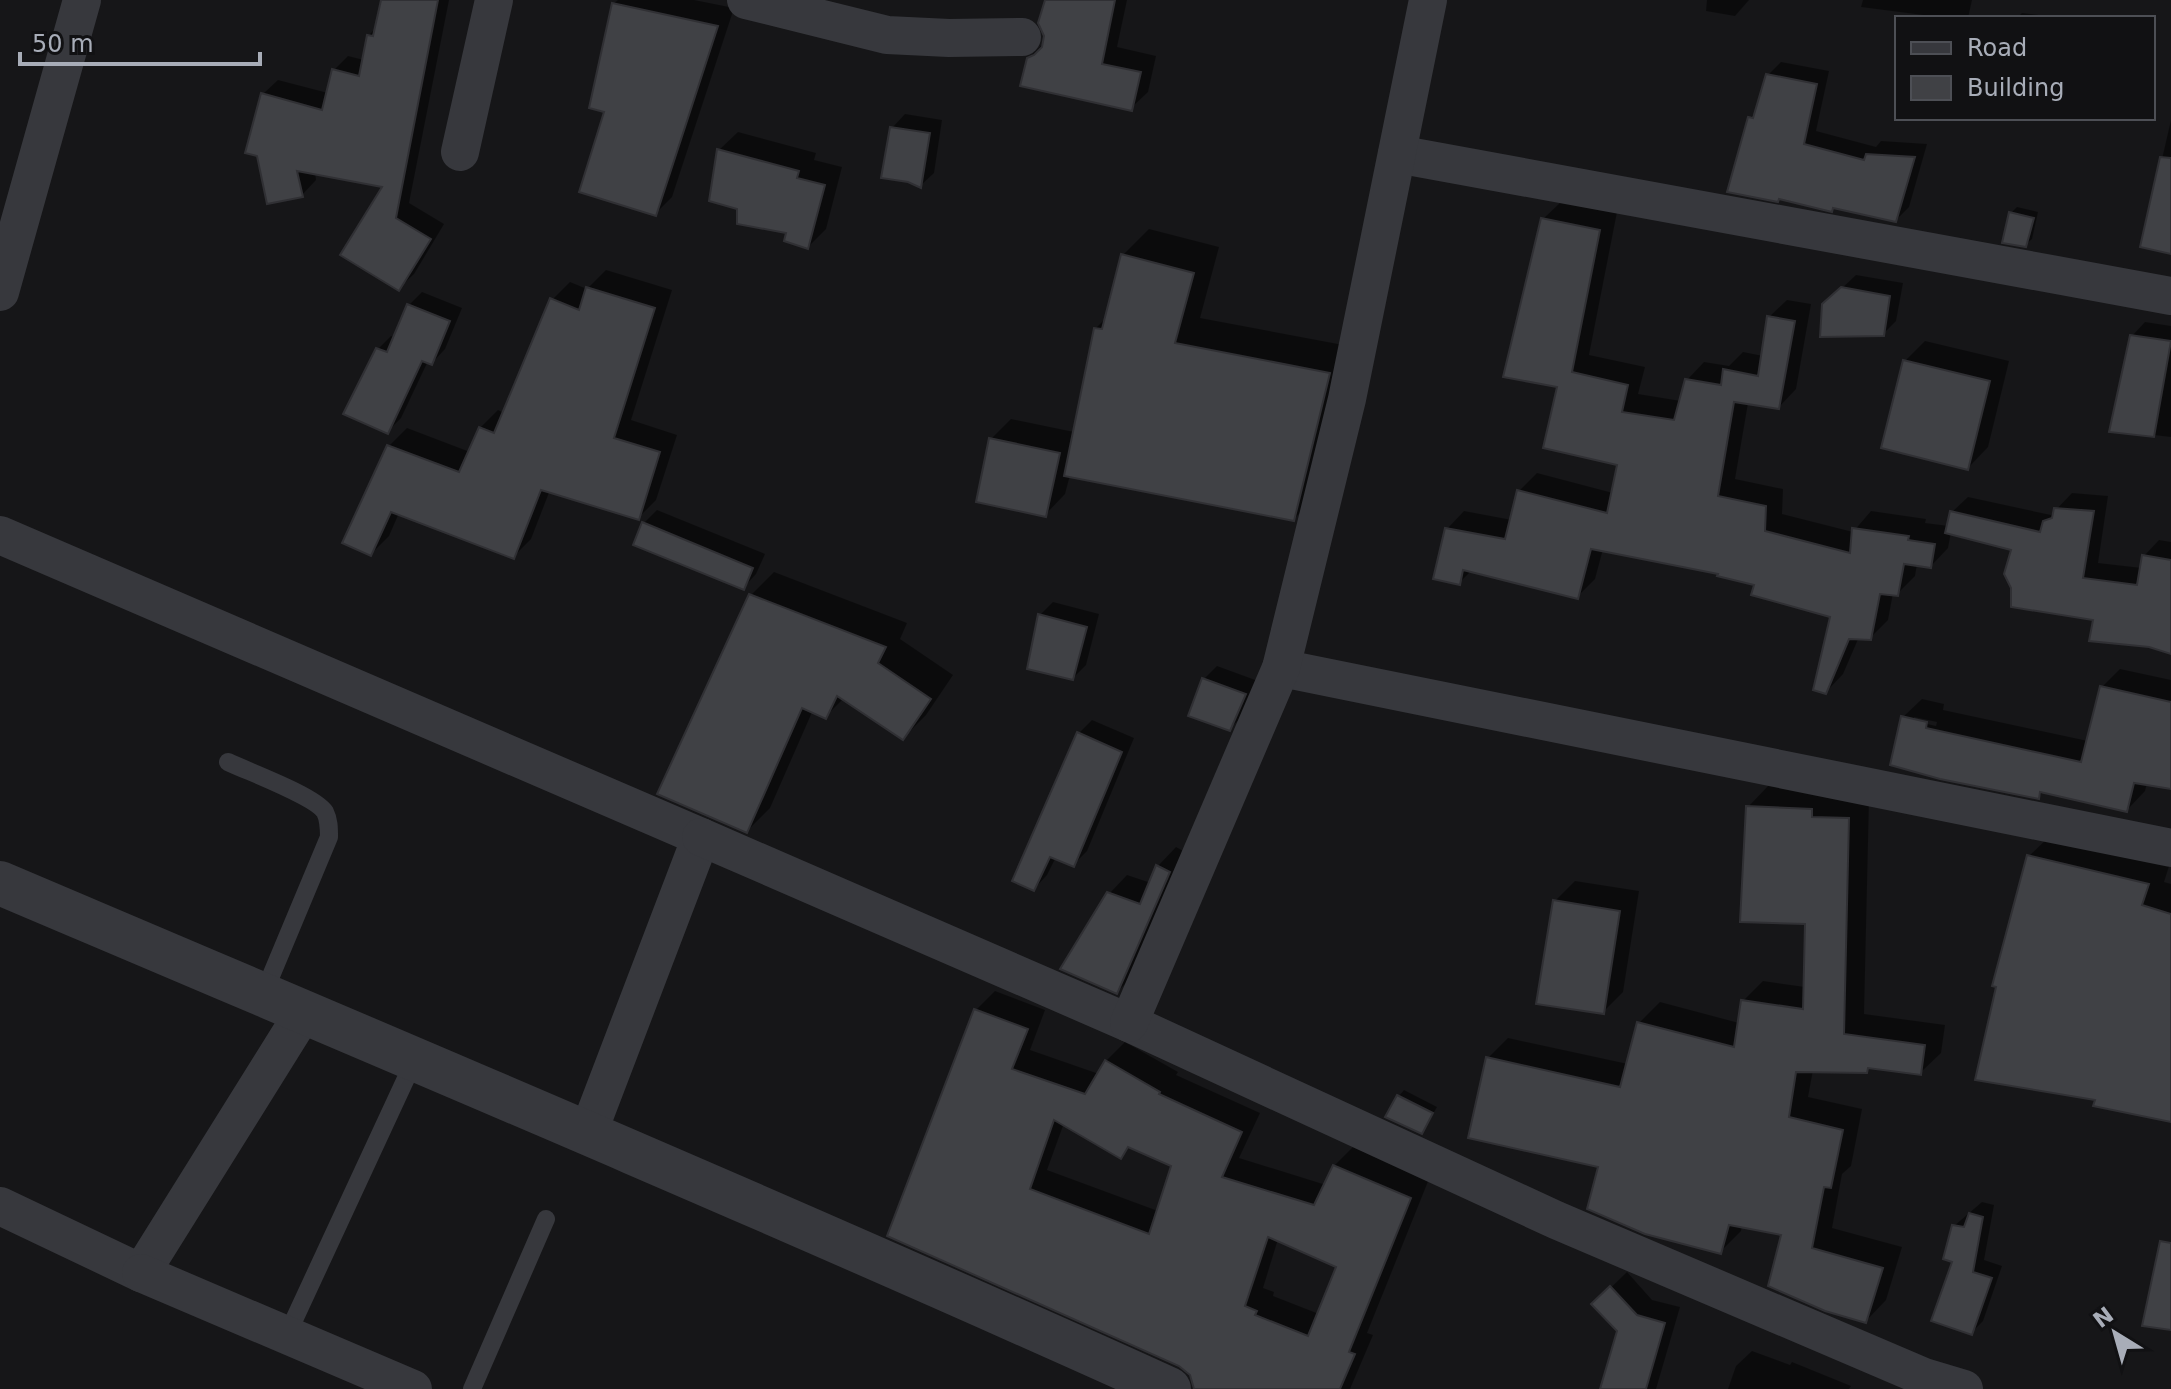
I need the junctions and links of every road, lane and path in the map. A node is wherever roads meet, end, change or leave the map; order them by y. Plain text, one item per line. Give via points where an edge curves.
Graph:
1 (82, 0) edge
2 (494, 0) edge
3 (746, 0) edge
4 (1428, 0) edge
5 (1022, 37) dead end
6 (460, 152) dead end
7 (1397, 154) junction
8 (14, 177) edge
9 (0, 292) edge
10 (2171, 296) edge
11 (0, 535) edge
12 (1281, 668) junction
13 (228, 762) dead end
14 (701, 837) junction
15 (2171, 848) edge
16 (0, 883) edge
17 (263, 995) junction
18 (304, 1012) junction
19 (1129, 1023) junction
20 (415, 1059) junction
21 (588, 1133) junction
22 (0, 1206) edge
23 (546, 1219) dead end
24 (141, 1273) junction
25 (287, 1335) junction
26 (413, 1389) edge
27 (472, 1389) edge
28 (1169, 1389) edge
29 (1964, 1389) edge

1 - 8 street
2 - 6 street
3 - 5 street via 887,35
4 - 7 street
7 - 10 street
7 - 12 street via 1343,414
8 - 9 street
11 - 14 street
12 - 15 street
12 - 19 street
13 - 17 lane via 309,800 329,821 329,837
14 - 19 street
14 - 21 street
16 - 17 street
17 - 18 street
18 - 20 street
18 - 24 street
19 - 29 street via 1556,1220 1924,1377
20 - 21 street
20 - 25 lane
21 - 28 street
22 - 24 street
23 - 27 lane
24 - 25 street
25 - 26 street

